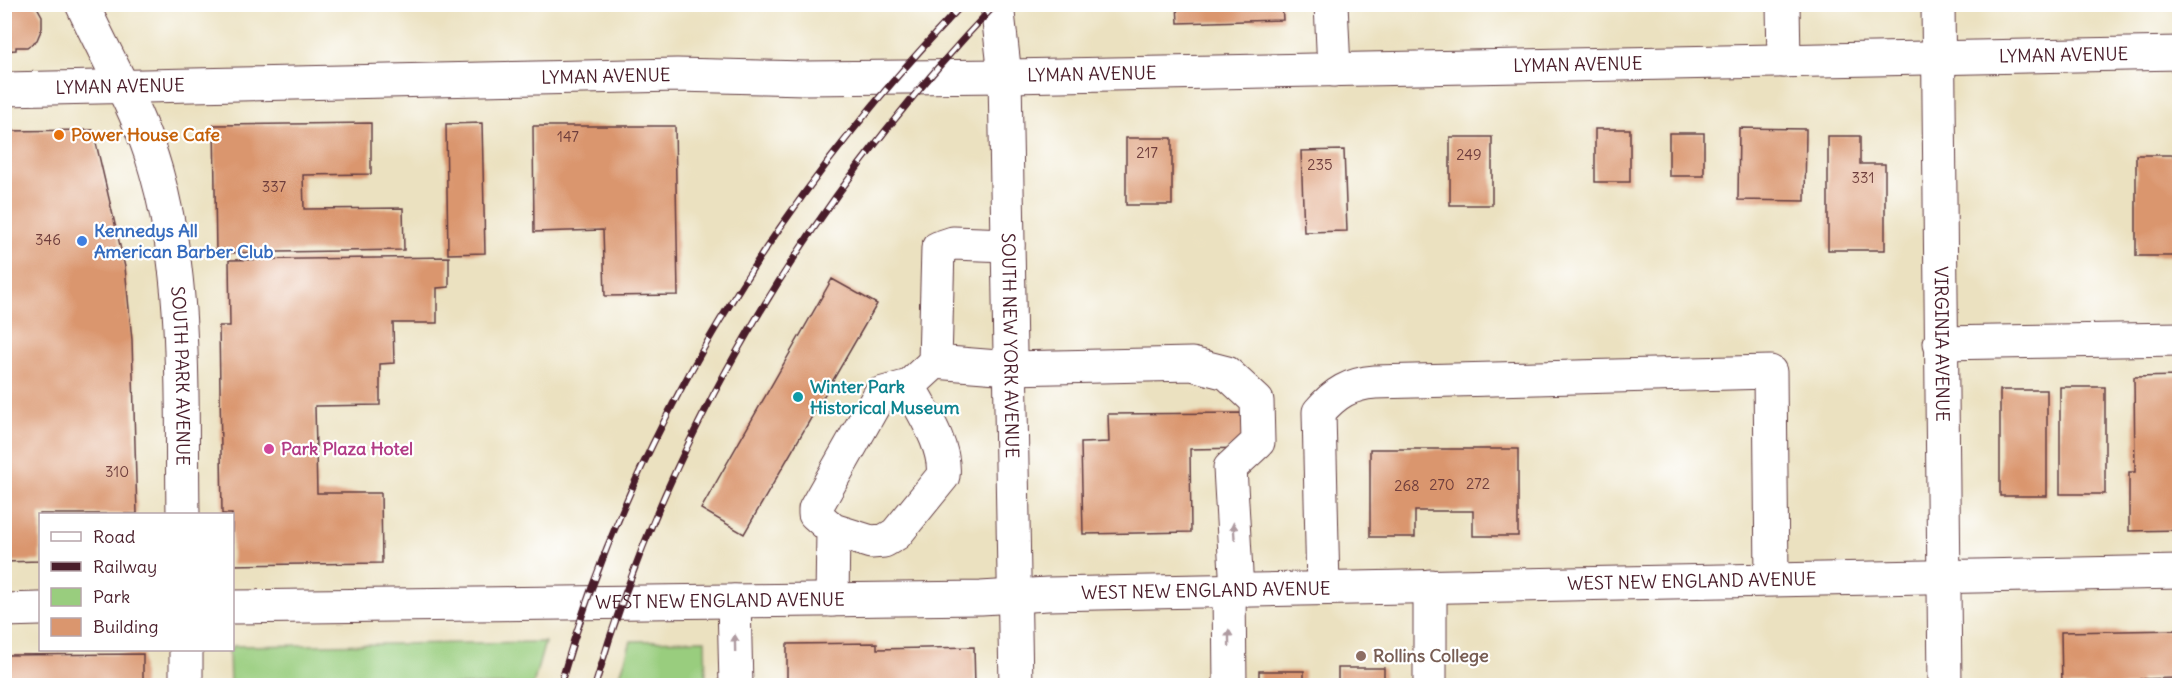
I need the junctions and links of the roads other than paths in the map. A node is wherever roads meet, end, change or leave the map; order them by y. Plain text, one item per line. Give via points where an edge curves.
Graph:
1 (82, 4) edge
2 (997, 4) edge
3 (1331, 4) edge
4 (1783, 4) edge
5 (1938, 4) edge
6 (2180, 53) edge
7 (1939, 58) junction
8 (1784, 61) junction
9 (1334, 70) junction
10 (1005, 76) junction
11 (122, 87) junction
12 (4, 89) edge
13 (1008, 245) junction
14 (2180, 339) edge
15 (1940, 343) junction
16 (935, 362) junction
17 (1011, 368) junction
18 (909, 386) junction
19 (183, 513) edge
20 (833, 530) junction
21 (2180, 572) edge
22 (1942, 575) junction
23 (1772, 579) junction
24 (1430, 586) junction
25 (1323, 588) junction
26 (1233, 590) junction
27 (1014, 596) junction
28 (832, 600) junction
29 (734, 601) junction
30 (234, 608) edge
31 (39, 609) edge
32 (4, 610) edge
33 (186, 651) edge
34 (186, 686) edge
35 (736, 686) edge
36 (1016, 686) edge
37 (1230, 686) edge
38 (1430, 686) edge
39 (1945, 686) edge

1 - 11 street, SOUTH PARK AVENUE
2 - 10 street, SOUTH NEW YORK AVENUE
3 - 9 street
4 - 8 street
5 - 7 street, VIRGINIA AVENUE
6 - 7 street, LYMAN AVENUE
7 - 8 street, LYMAN AVENUE
7 - 15 street, VIRGINIA AVENUE
8 - 9 street, LYMAN AVENUE
9 - 10 street, LYMAN AVENUE
10 - 11 street, LYMAN AVENUE via 677,75
10 - 13 street, SOUTH NEW YORK AVENUE
11 - 12 street, LYMAN AVENUE
11 - 19 street, SOUTH PARK AVENUE via 156,168 176,262 180,296
13 - 16 street via 953,243 938,248
13 - 17 street, SOUTH NEW YORK AVENUE
14 - 15 street
15 - 22 street, VIRGINIA AVENUE
16 - 17 street
16 - 18 street
26 -> 17 street via 1230,468 1258,442 1257,401 1227,374 1191,364
17 - 27 street, SOUTH NEW YORK AVENUE
18 - 20 street via 880,394 815,509 815,514
18 - 20 street via 931,428 944,465 943,476 896,534 884,541 871,542
20 - 28 street
21 - 22 street, WEST NEW ENGLAND AVENUE
22 - 23 street, WEST NEW ENGLAND AVENUE
22 - 39 street, VIRGINIA AVENUE
23 - 24 street, WEST NEW ENGLAND AVENUE
23 - 25 street via 1770,372 1375,382 1340,391 1319,412
24 - 25 street, WEST NEW ENGLAND AVENUE
24 - 38 street
25 - 26 street, WEST NEW ENGLAND AVENUE
26 - 27 street, WEST NEW ENGLAND AVENUE
37 -> 26 street
27 - 28 street, WEST NEW ENGLAND AVENUE
27 - 36 street, SOUTH NEW YORK AVENUE
28 - 29 street, WEST NEW ENGLAND AVENUE
29 - 30 street, WEST NEW ENGLAND AVENUE
35 -> 29 street
31 - 32 street
33 - 34 street

